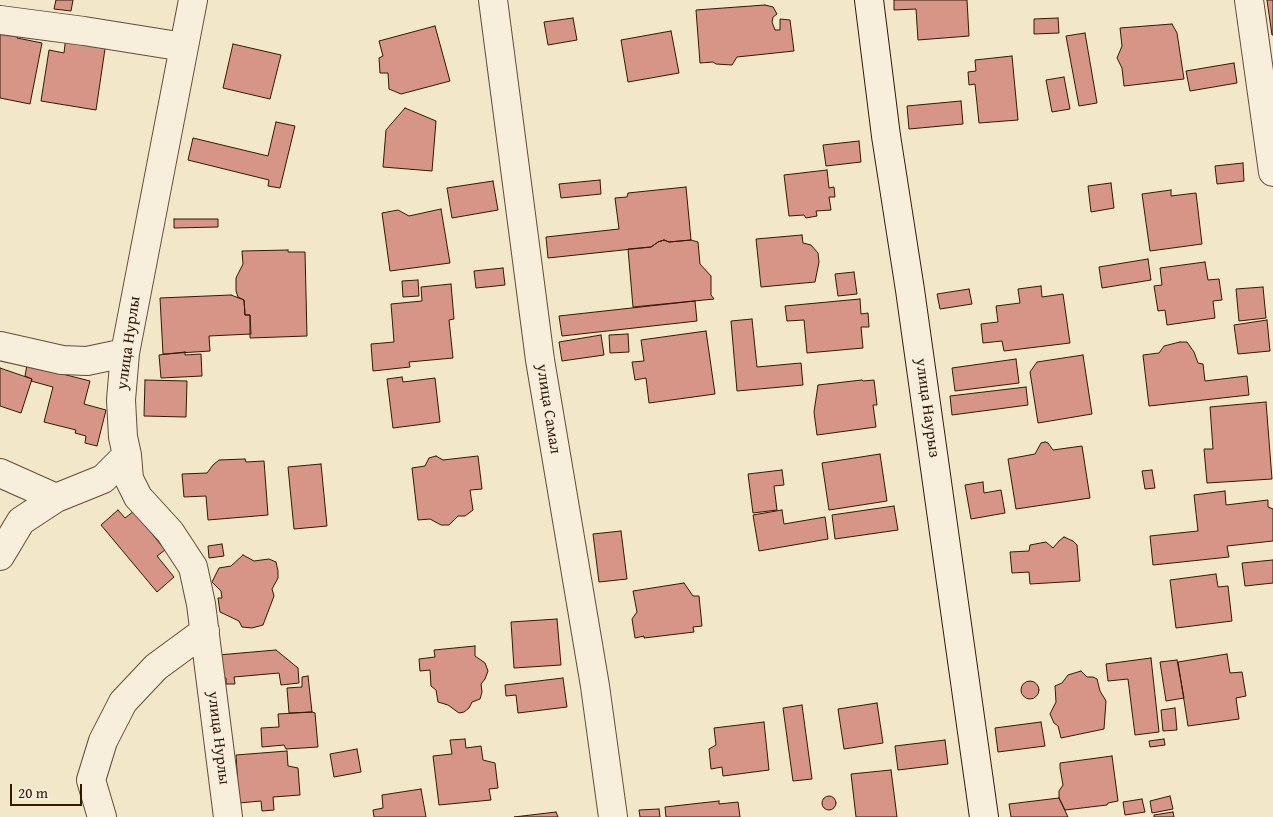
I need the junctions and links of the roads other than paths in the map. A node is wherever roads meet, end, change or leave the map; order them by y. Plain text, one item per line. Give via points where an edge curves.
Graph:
1 (193, 0) edge
2 (493, 0) edge
3 (869, 0) edge
4 (1249, 0) edge
5 (0, 20) edge
6 (184, 47) junction
7 (1273, 172) edge
8 (0, 346) edge
9 (125, 353) junction
10 (127, 455) junction
11 (0, 473) edge
12 (56, 498) junction
13 (0, 556) edge
14 (205, 631) junction
15 (102, 817) edge
16 (228, 817) edge
17 (614, 817) edge
18 (984, 817) edge

1 - 6 street, улица Нурлы
2 - 17 street, улица Самал via 540,360
3 - 18 street, улица Наурыз
4 - 7 street
5 - 6 street
6 - 9 street, улица Нурлы
8 - 9 street via 62,360 87,361
9 - 10 street, улица Нурлы via 121,400
10 - 12 street via 103,479
10 - 14 street, улица Нурлы via 129,479 138,497 170,532 193,567
11 - 12 street
12 - 13 street via 21,521
14 - 15 street via 156,667 123,702 103,741 91,780
14 - 16 street, улица Нурлы

